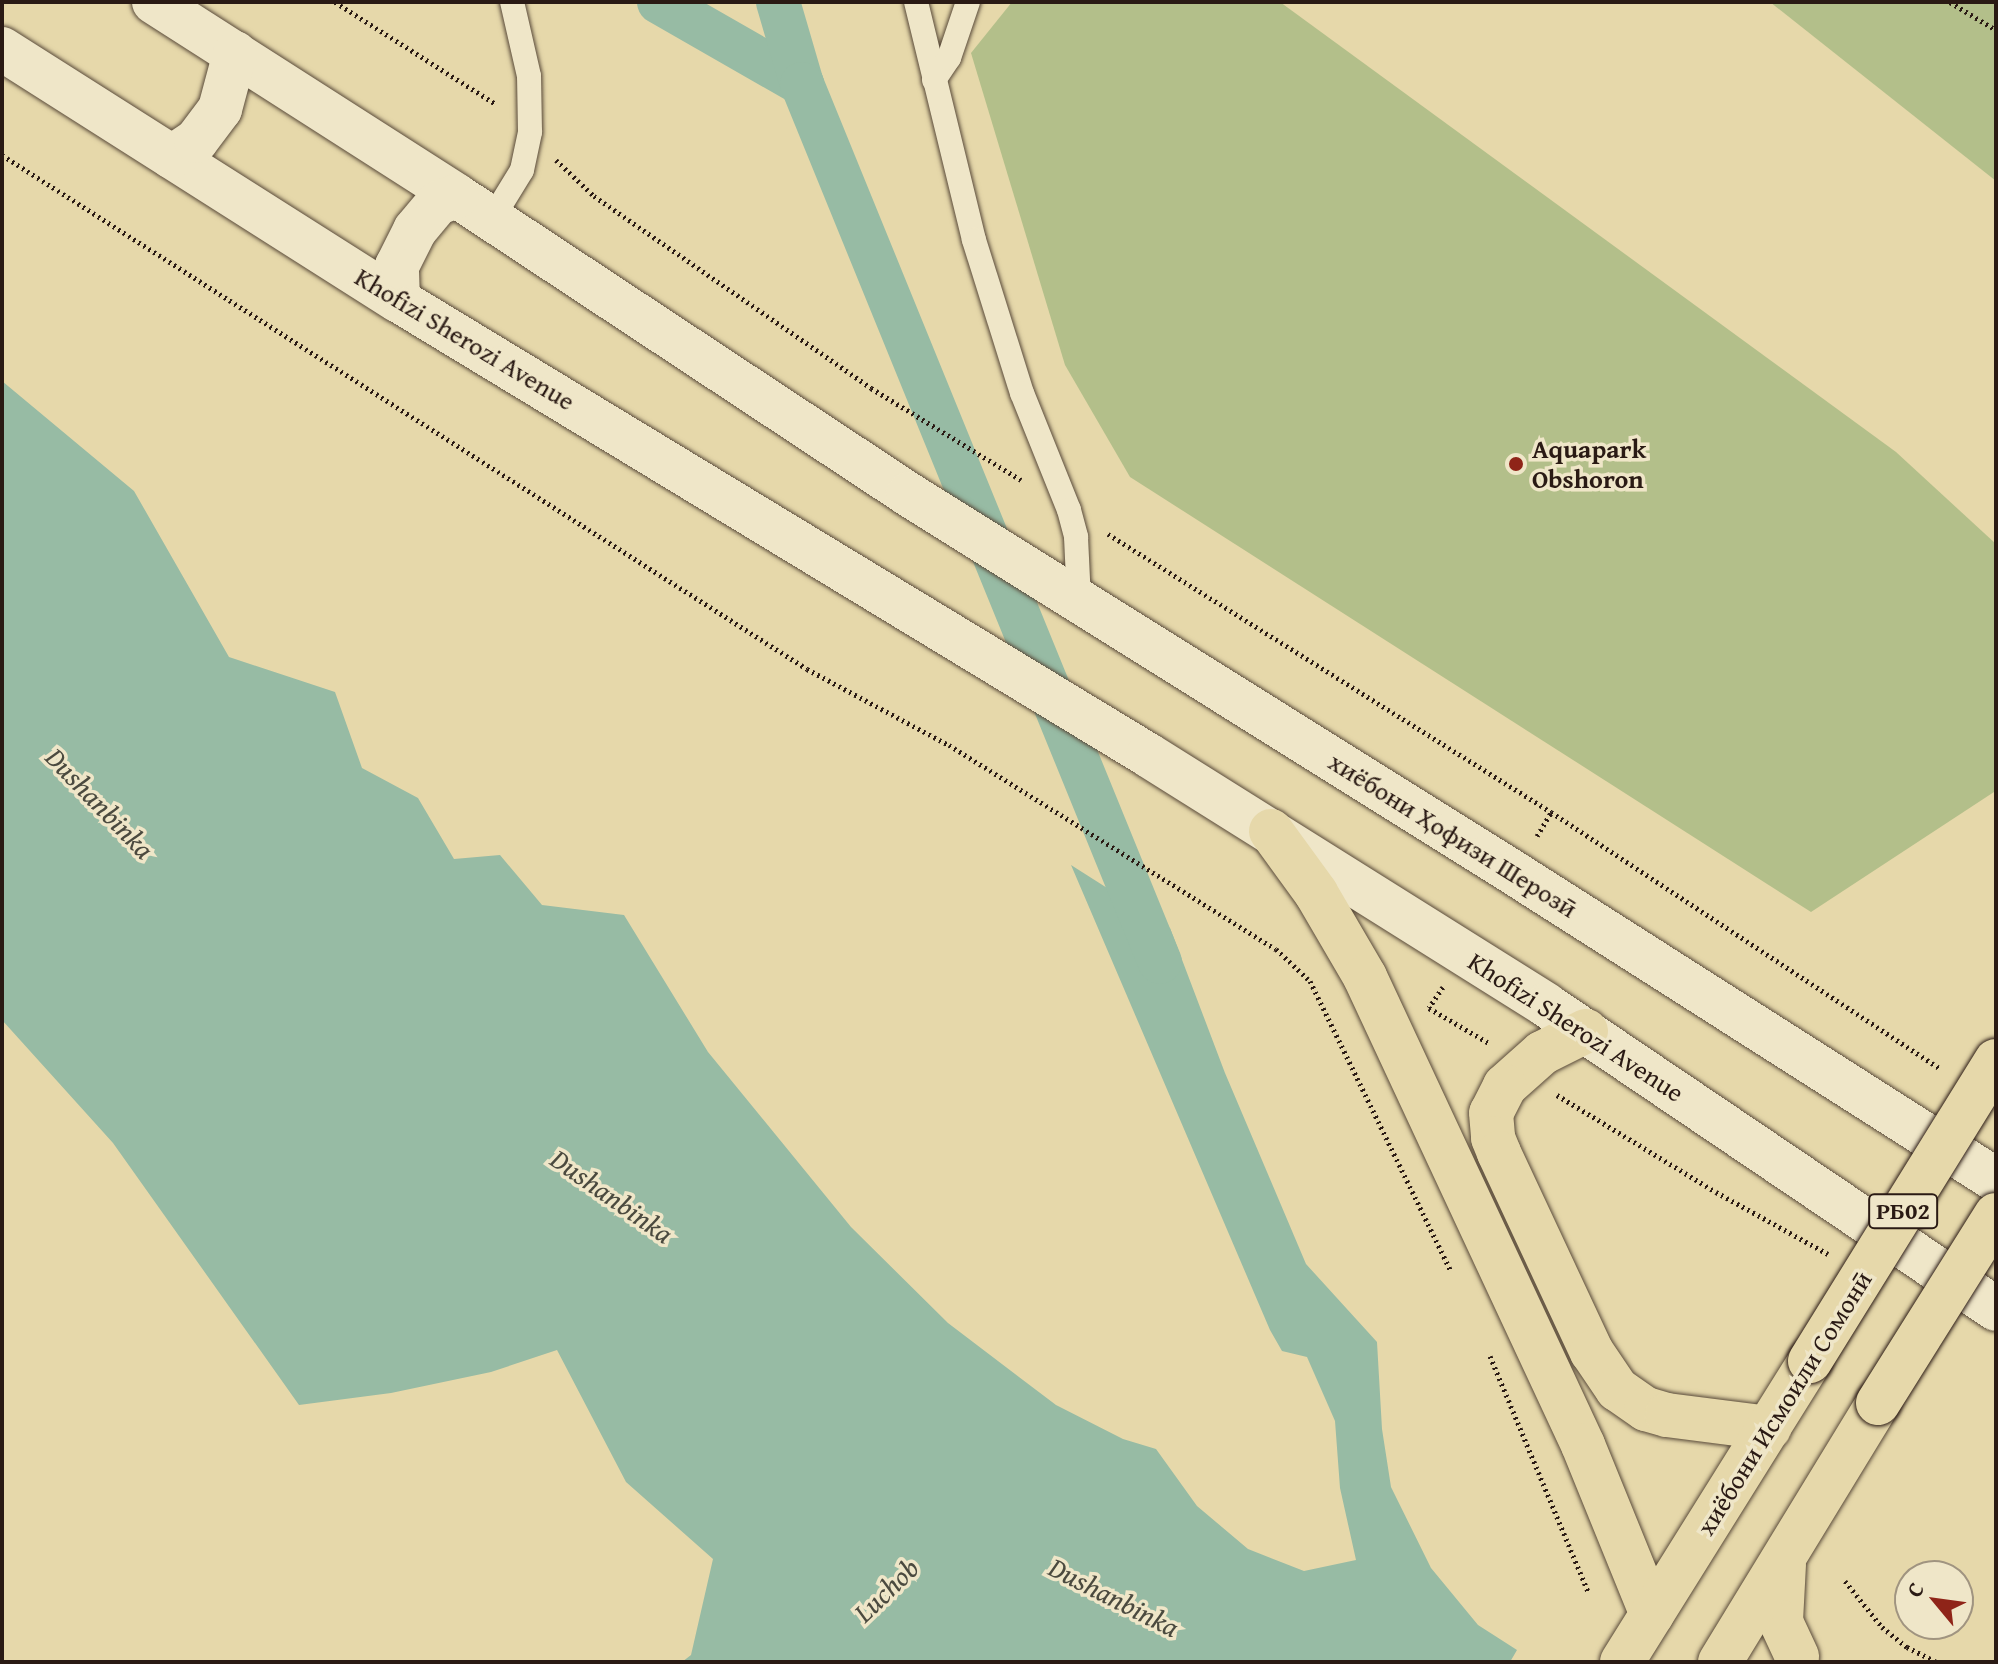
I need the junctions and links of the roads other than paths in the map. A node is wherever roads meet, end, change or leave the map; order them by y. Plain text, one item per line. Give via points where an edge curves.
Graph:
1 (512, 2) edge
2 (916, 2) edge
3 (968, 2) edge
4 (166, 5) edge
5 (2, 49) edge
6 (235, 53) junction
7 (934, 80) junction
8 (172, 157) junction
9 (475, 208) junction
10 (398, 300) junction
11 (1079, 601) junction
12 (1271, 831) junction
13 (1586, 1031) junction
14 (1996, 1061) edge
15 (1996, 1180) edge
16 (1996, 1215) edge
17 (1996, 1309) edge
18 (1769, 1428) junction
19 (1784, 1559) junction
20 (1652, 1615) junction
21 (1625, 1658) edge
22 (1793, 1660) edge
23 (1720, 1662) edge

1 - 9 lane via 529,76 530,132 522,170
2 - 7 lane
3 - 7 lane via 949,58
4 - 6 main road
5 - 8 main road, Khofizi Sherozi Avenue
6 - 8 main road via 220,109 196,141
6 - 9 main road
7 - 11 lane via 1003,335 1076,537
8 - 10 main road, Khofizi Sherozi Avenue
9 - 10 main road via 438,203 415,230 397,266
9 - 11 main road, хиёбони Ҳофизи Шерозӣ
10 - 12 main road, Khofizi Sherozi Avenue
11 - 15 main road, хиёбони Ҳофизи Шерозӣ
12 - 13 main road, Khofizi Sherozi Avenue
12 - 20 highway via 1324,905 1365,977 1583,1445
13 - 17 main road, Khofizi Sherozi Avenue
13 - 18 highway via 1542,1053 1505,1086 1491,1113 1499,1153 1592,1352 1617,1389 1646,1409 1667,1415
14 - 18 highway, хиёбони Исмоили Сомонӣ / РБ02, bridge
16 - 19 highway, bridge
18 - 20 highway, хиёбони Исмоили Сомонӣ / РБ02
19 - 22 highway via 1781,1622
19 - 23 highway
20 - 21 highway, хиёбони Исмоили Сомонӣ / РБ02

